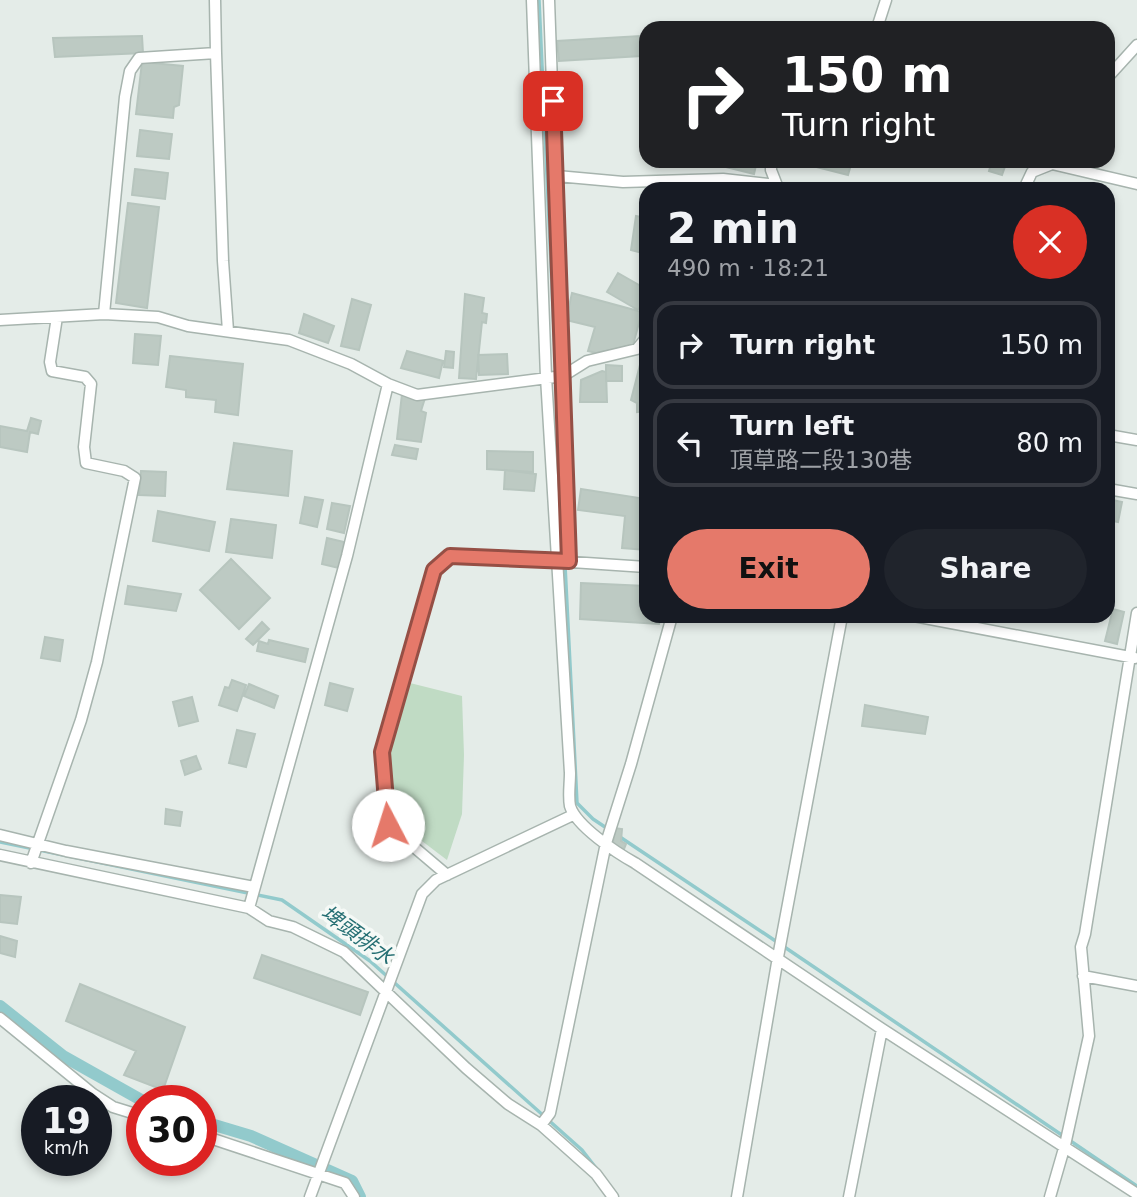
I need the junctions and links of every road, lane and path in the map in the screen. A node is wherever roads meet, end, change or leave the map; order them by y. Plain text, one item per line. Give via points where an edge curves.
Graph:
1 (215, 0) edge
2 (532, 0) edge
3 (549, 0) edge
4 (886, 0) edge
5 (879, 21) edge
6 (1137, 45) edge
7 (216, 53) junction
8 (1115, 69) edge
9 (1038, 168) edge
10 (1069, 168) edge
11 (556, 176) junction
12 (743, 182) edge
13 (1027, 182) edge
14 (1137, 184) edge
15 (104, 314) junction
16 (57, 317) junction
17 (0, 320) edge
18 (228, 331) junction
19 (639, 347) edge
20 (563, 376) junction
21 (546, 377) junction
22 (388, 384) junction
23 (1115, 436) edge
24 (1137, 440) edge
25 (1115, 490) edge
26 (1137, 494) edge
27 (563, 561) junction
28 (639, 566) edge
29 (1137, 613) edge
30 (670, 623) edge
31 (841, 623) edge
32 (951, 623) edge
33 (1134, 658) edge
34 (573, 815) junction
35 (0, 835) edge
36 (606, 843) junction
37 (37, 844) junction
38 (0, 855) edge
39 (31, 863) junction
40 (447, 875) junction
41 (254, 887) junction
42 (248, 908) junction
43 (778, 957) junction
44 (1083, 976) junction
45 (1137, 986) edge
46 (385, 991) junction
47 (0, 1018) edge
48 (881, 1029) junction
49 (126, 1111) edge
50 (541, 1125) junction
51 (217, 1140) edge
52 (1065, 1145) junction
53 (318, 1173) junction
54 (1137, 1194) edge
55 (310, 1197) edge
56 (354, 1197) edge
57 (613, 1197) edge
58 (737, 1197) edge
59 (849, 1197) edge
60 (1050, 1197) edge

1 - 7 street
2 - 21 street
3 - 11 street
4 - 5 street
6 - 8 street
7 - 15 street via 139,58 130,71
7 - 18 street
9 - 13 street
10 - 14 street
11 - 12 street via 623,182
11 - 20 street
15 - 16 street
15 - 18 street via 158,317
16 - 17 street
16 - 37 street via 52,371 85,377 91,384 86,463 135,478 97,663
18 - 22 street via 289,340
19 - 20 street via 587,361
20 - 21 street
20 - 27 street
21 - 22 street via 417,395
21 - 27 street
22 - 41 street via 346,556
23 - 24 street
25 - 26 street
27 - 28 street
27 - 34 street
27 - 40 street via 450,556 434,570 382,752 388,825
29 - 33 street
30 - 36 street
31 - 43 street
32 - 33 street
33 - 44 street via 1081,947
34 - 36 street
34 - 40 street
35 - 37 street
36 - 43 street
36 - 50 street via 550,1113
37 - 39 street
37 - 41 street
38 - 39 street
39 - 42 street
40 - 46 street via 422,894
41 - 42 street
42 - 46 street via 344,951
43 - 48 street
43 - 58 street
44 - 45 street
44 - 52 street via 1089,1036
46 - 50 street via 466,1068
46 - 53 street
47 - 49 street via 93,1094
48 - 52 street
48 - 59 street
50 - 57 street via 596,1174
51 - 53 street
52 - 54 street
52 - 60 street
53 - 55 street
53 - 56 street via 345,1183

